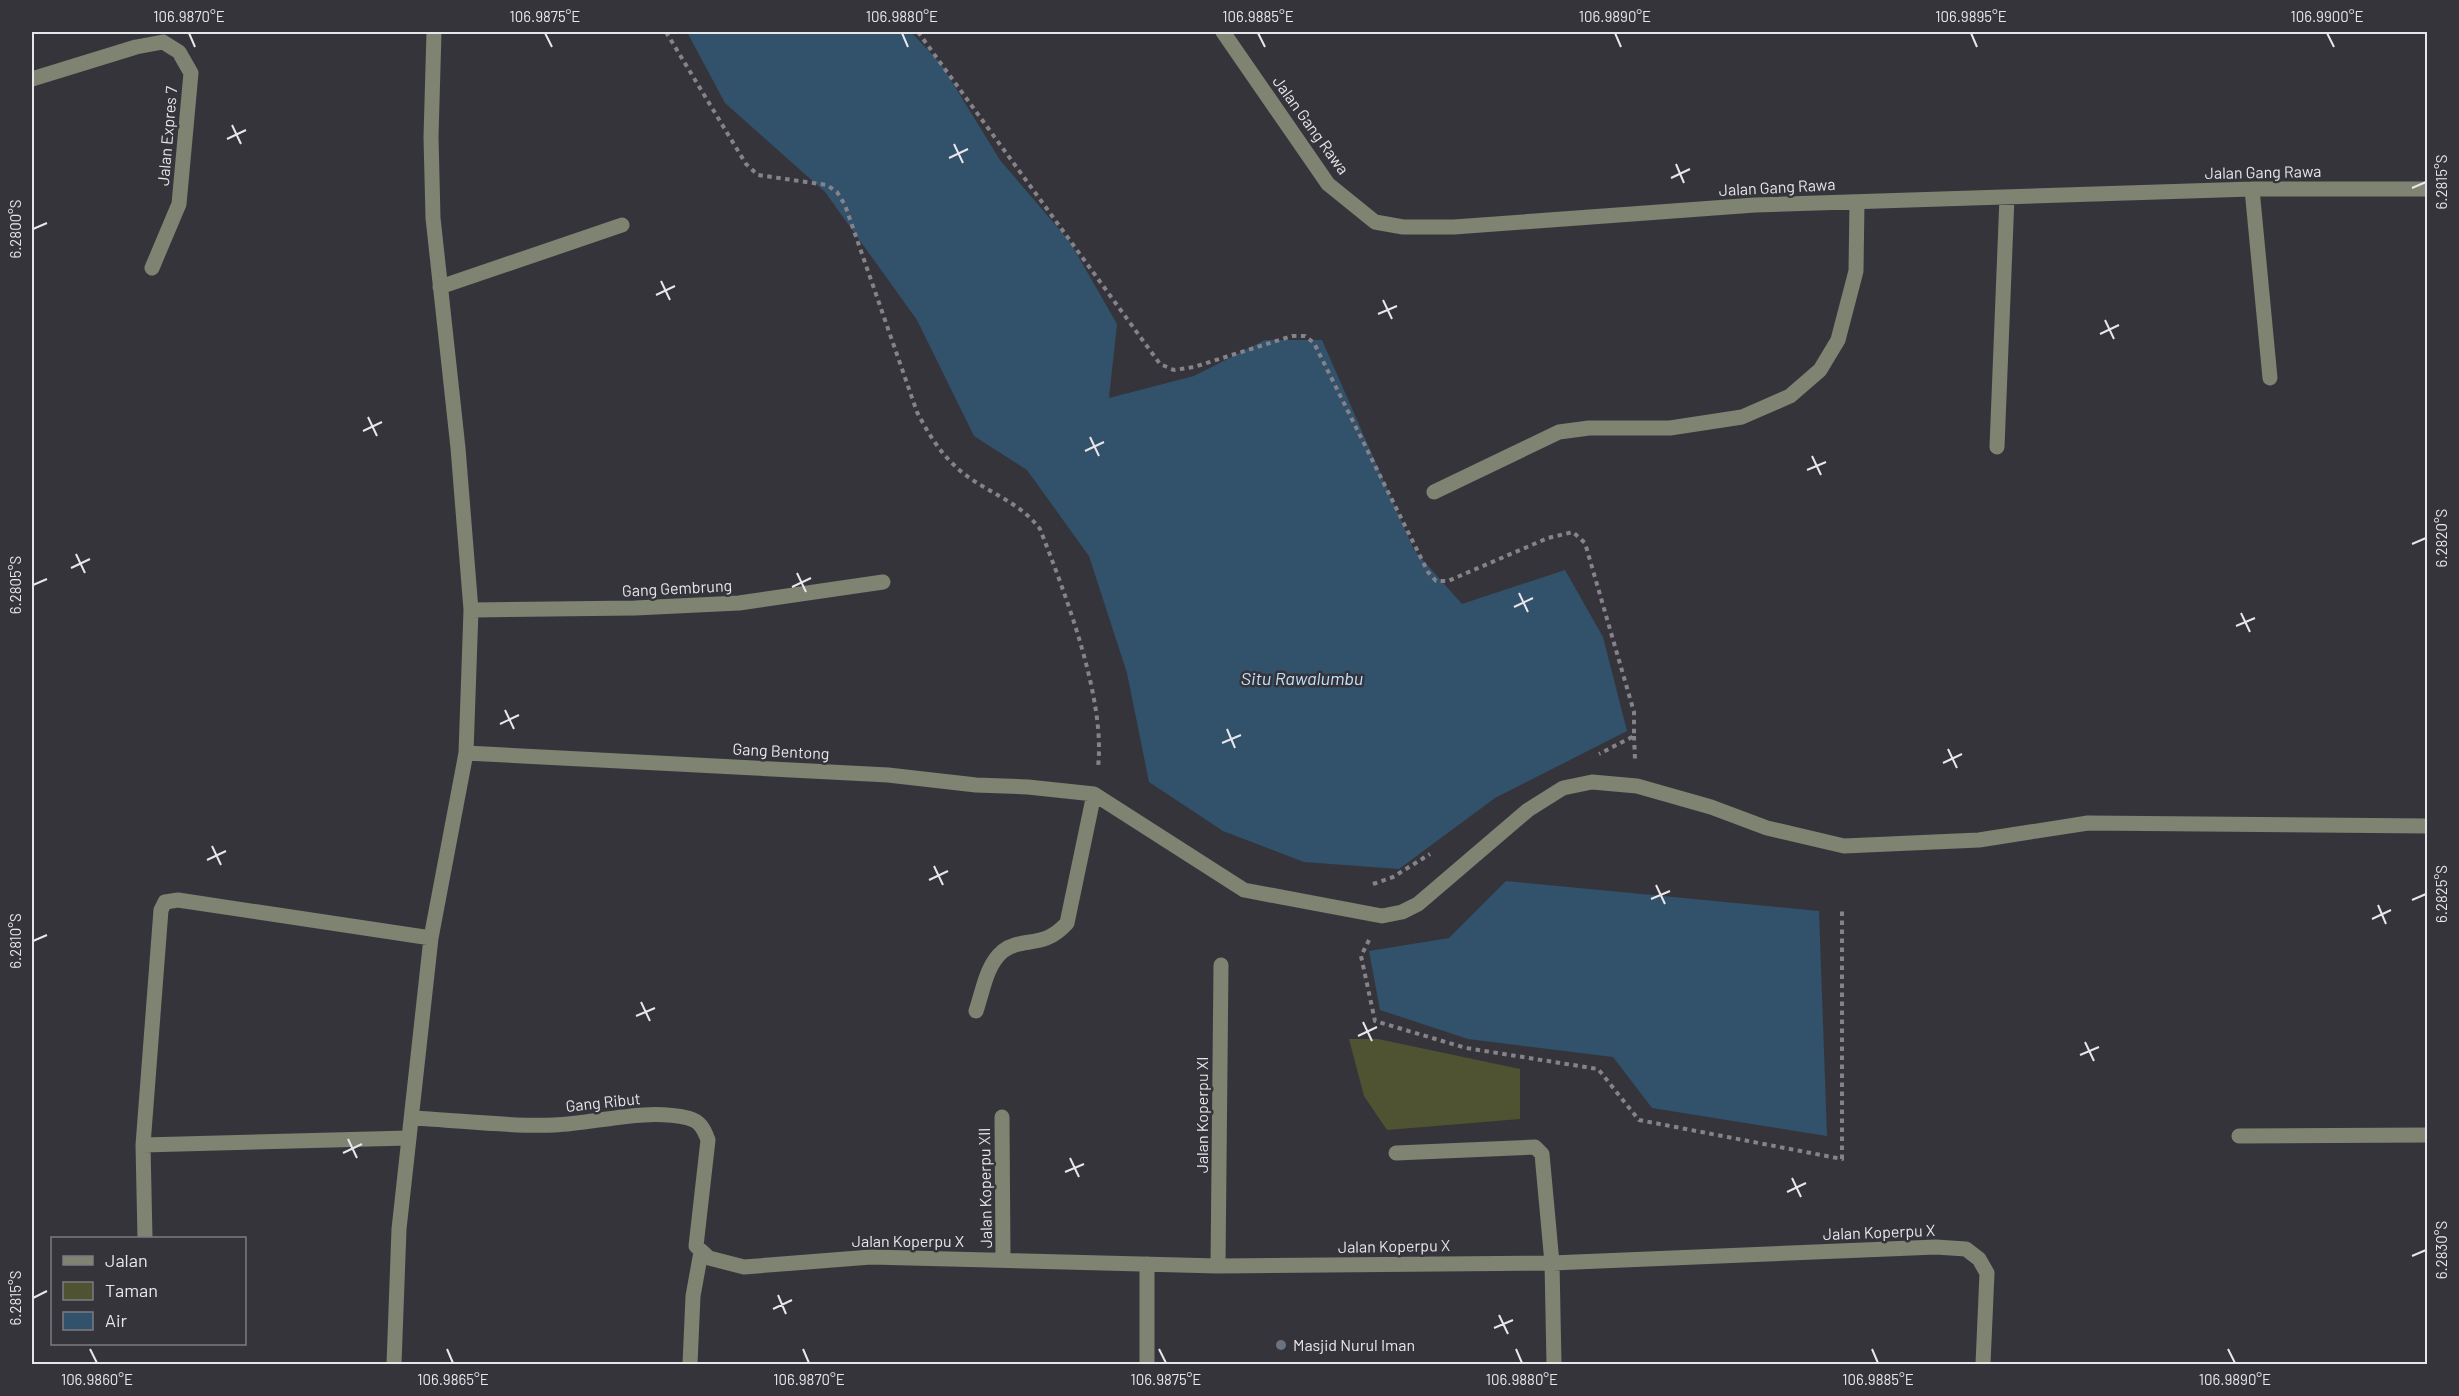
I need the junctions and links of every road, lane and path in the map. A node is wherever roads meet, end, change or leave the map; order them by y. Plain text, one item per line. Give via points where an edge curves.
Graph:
1 (434, 32) edge
2 (666, 32) edge
3 (918, 32) edge
4 (1223, 32) edge
5 (32, 79) edge
6 (2252, 189) junction
7 (2427, 189) edge
8 (2007, 197) junction
9 (1857, 202) junction
10 (622, 225) dead end
11 (152, 268) dead end
12 (440, 287) junction
13 (2270, 378) dead end
14 (1997, 447) dead end
15 (1434, 492) dead end
16 (883, 582) dead end
17 (471, 610) junction
18 (466, 753) junction
19 (1593, 758) dead end
20 (1099, 764) junction
21 (1106, 770) dead end
22 (1094, 794) junction
23 (2427, 826) edge
24 (1439, 848) dead end
25 (1367, 886) dead end
26 (1842, 909) dead end
27 (1382, 916) junction
28 (431, 938) junction
29 (1221, 965) dead end
30 (976, 1011) dead end
31 (1002, 1117) dead end
32 (411, 1118) junction
33 (2427, 1135) edge
34 (2239, 1136) dead end
35 (409, 1138) junction
36 (143, 1145) junction
37 (1396, 1153) dead end
38 (145, 1237) edge
39 (700, 1252) junction
40 (1003, 1259) junction
41 (1552, 1263) junction
42 (1147, 1264) junction
43 (1218, 1266) junction
44 (394, 1365) edge
45 (690, 1365) edge
46 (1148, 1365) edge
47 (1554, 1365) edge
48 (1983, 1365) edge

1 - 12 street via 431,137
2 - 20 path via 746,164 758,175 827,185 837,192 845,205 917,412 929,435 955,467 1026,512 1040,529 1077,633 1092,691 1100,729
3 - 19 path via 1160,364 1174,370 1194,367 1292,336 1305,336 1314,344 1436,581 1448,581 1548,538 1573,532 1585,543 1634,712 1634,736
4 - 9 street, Jalan Gang Rawa via 1328,184 1375,222 1403,227 1454,227 1755,205
5 - 11 street, Jalan Expres 7 via 163,42 178,52 191,73 179,204
6 - 7 street, Jalan Gang Rawa
6 - 8 street, Jalan Gang Rawa
6 - 13 street
8 - 9 street, Jalan Gang Rawa
8 - 14 street
9 - 15 street via 1857,271 1838,340 1820,370 1790,396 1742,417 1670,428 1559,432
10 - 12 street
12 - 17 street
16 - 17 street, Gang Gembrung via 739,603
17 - 18 street
18 - 22 street, Gang Bentong via 888,775
18 - 28 street
20 - 21 path
20 - 22 path
22 - 27 street via 1244,890
22 - 30 street via 1067,923 1047,939 1004,950 990,968
23 - 27 street via 2088,823 1979,840 1844,846 1767,828 1636,786 1592,782 1563,788 1537,804 1418,904
24 - 25 path via 1393,877
26 - 27 path via 1842,1159 1640,1120 1598,1069 1466,1048 1375,1021 1360,956
28 - 32 street
28 - 36 street via 178,900 165,902 161,910
29 - 43 street, Jalan Koperpu XI
31 - 40 street, Jalan Koperpu XII
32 - 35 street
32 - 39 street, Gang Ribut via 554,1125 638,1114 697,1122 708,1140 696,1233
33 - 34 street
35 - 36 street
35 - 44 street via 399,1229
36 - 38 street
37 - 41 street via 1535,1147 1542,1154
39 - 40 street, Jalan Koperpu X via 744,1267 871,1257
39 - 45 street via 693,1296
40 - 42 street, Jalan Koperpu X
41 - 43 street, Jalan Koperpu X
41 - 47 street
41 - 48 street, Jalan Koperpu X via 1936,1247 1966,1249 1988,1273
42 - 43 street, Jalan Koperpu X
42 - 46 street

